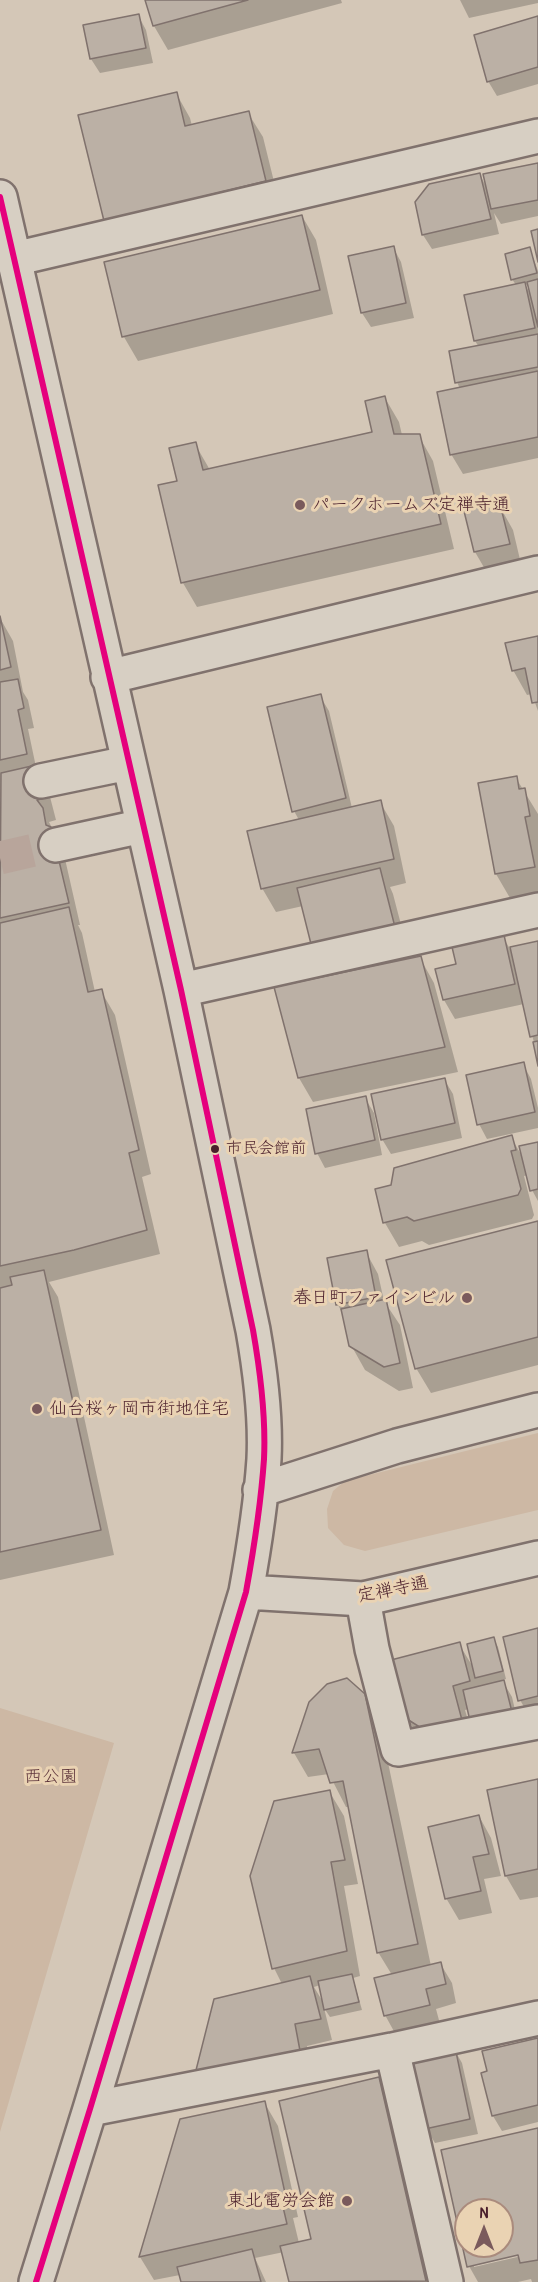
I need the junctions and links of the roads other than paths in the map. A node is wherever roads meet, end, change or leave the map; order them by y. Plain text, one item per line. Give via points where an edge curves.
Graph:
1 (538, 136) edge
2 (0, 197) edge
3 (14, 259) junction
4 (538, 573) edge
5 (108, 677) junction
6 (128, 763) junction
7 (40, 781) dead end
8 (143, 826) junction
9 (56, 845) tunnel mouth
10 (538, 910) edge
11 (181, 990) junction
12 (538, 1410) edge
13 (260, 1491) junction
14 (538, 1558) edge
15 (246, 1592) junction
16 (363, 1599) junction
17 (538, 1722) edge
18 (538, 2018) edge
19 (392, 2050) junction
20 (90, 2109) junction
21 (36, 2282) edge
22 (446, 2282) edge

1 - 3 street
2 - 3 street
3 - 5 street
4 - 5 street
5 - 6 street
6 - 7 street
6 - 8 street
8 - 9 street
8 - 11 street
10 - 11 street
11 - 13 street via 260,1367 264,1458
12 - 13 street via 397,1446
13 - 15 street
14 - 16 street, 定禅寺通
15 - 16 street, 定禅寺通
15 - 20 street
16 - 17 street via 398,1749
18 - 19 street
19 - 20 street
19 - 22 street
20 - 21 street

